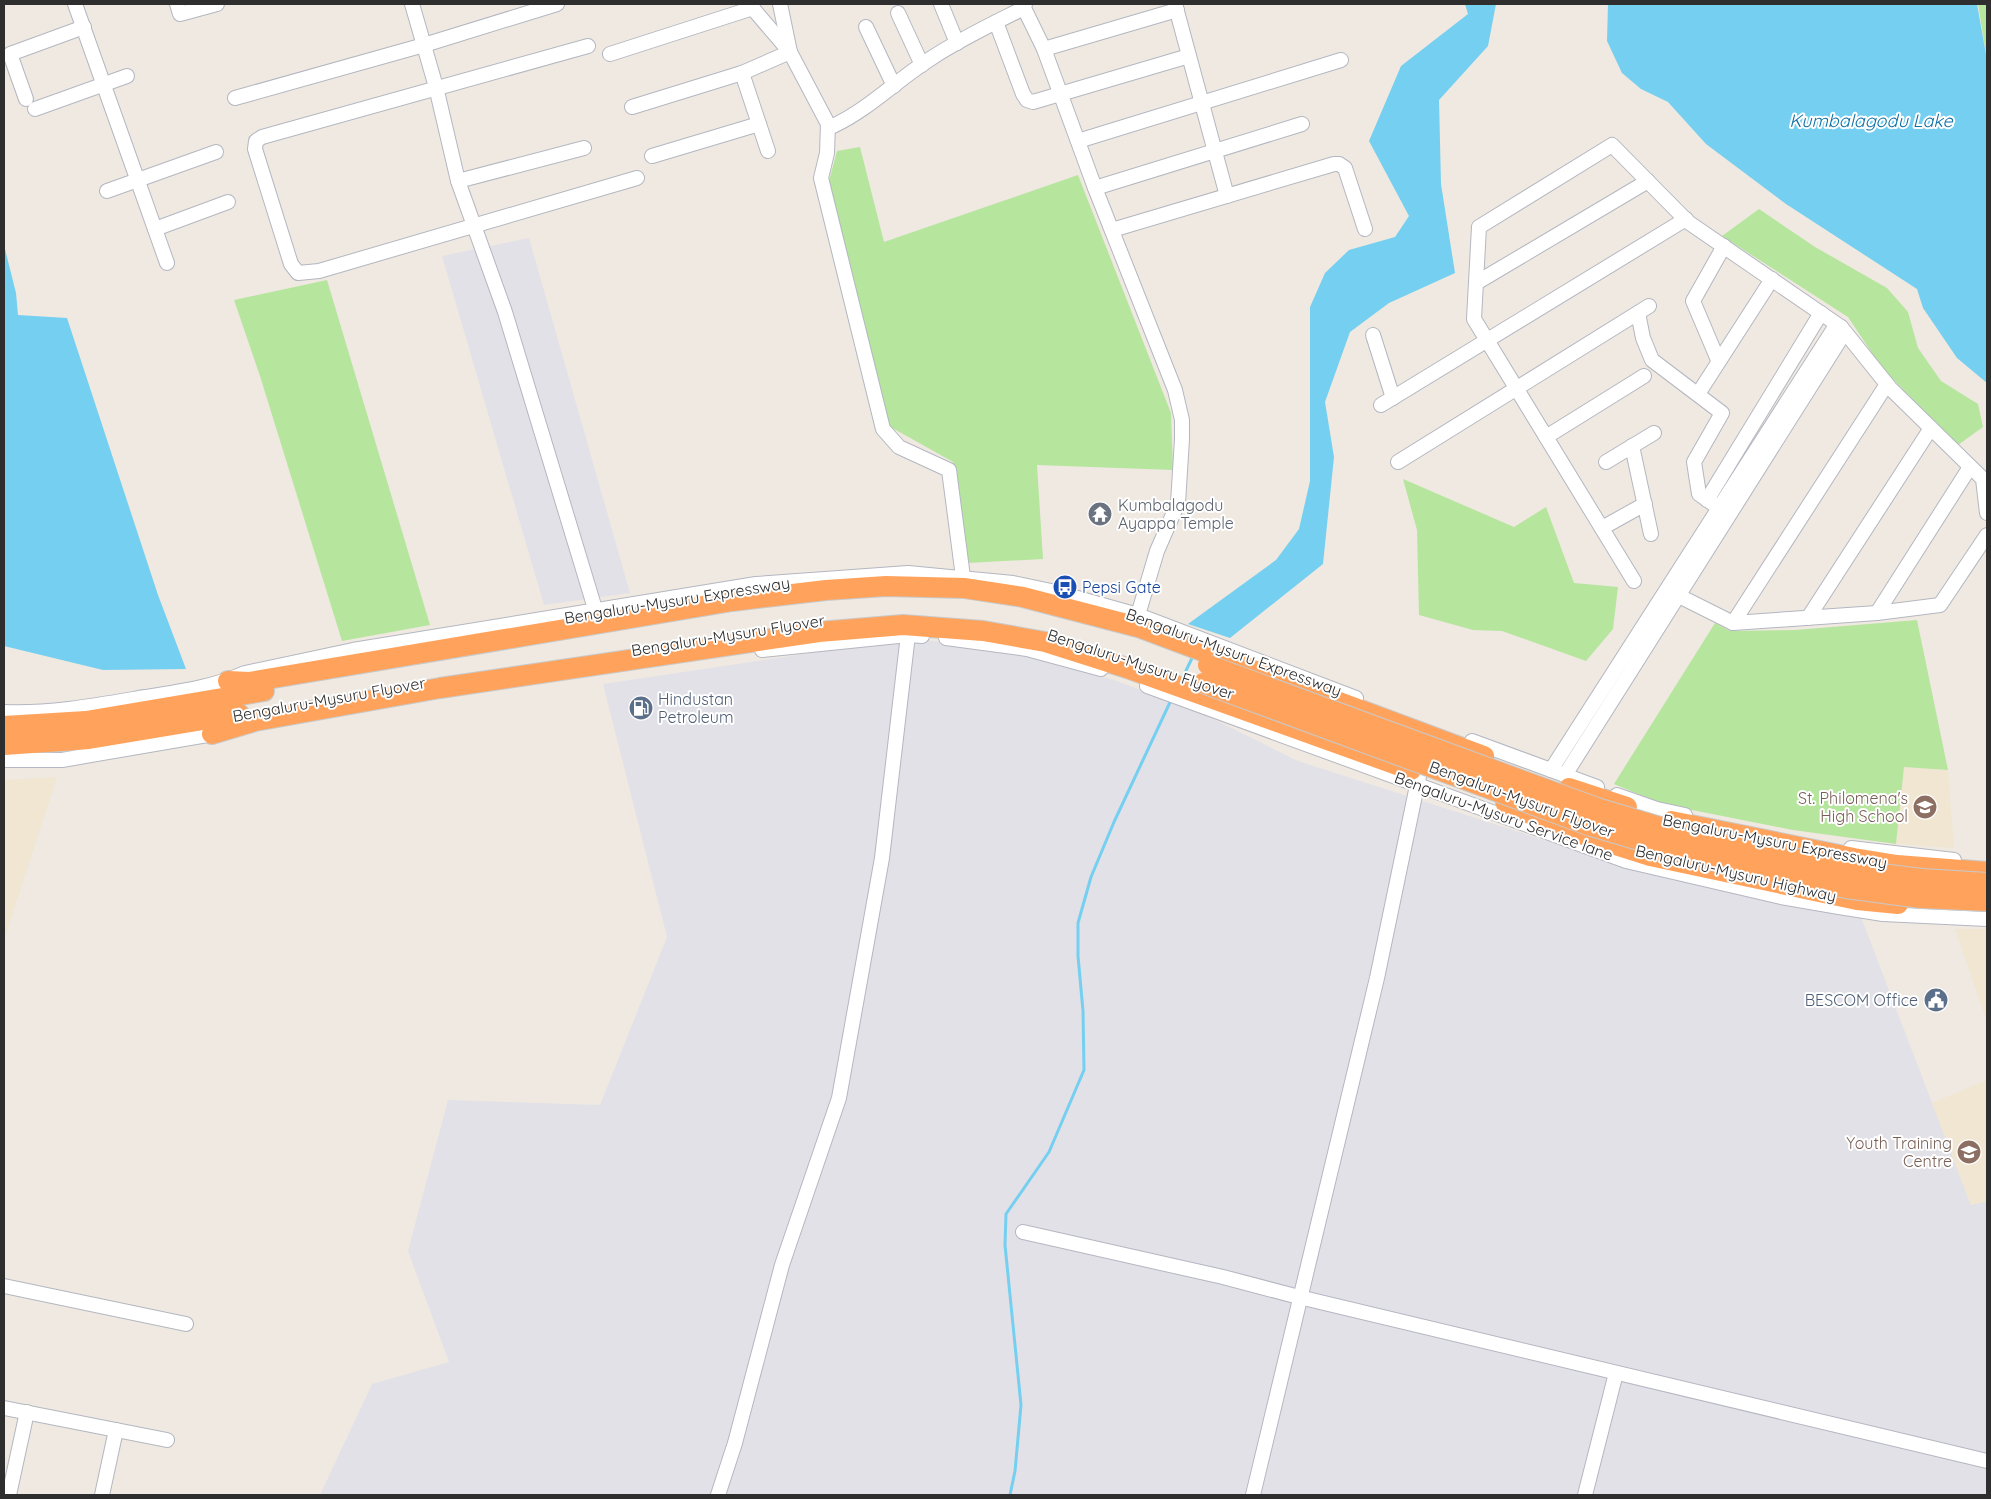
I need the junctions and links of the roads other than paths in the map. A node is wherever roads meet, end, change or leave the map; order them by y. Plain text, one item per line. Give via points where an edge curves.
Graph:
1 (75, 4) edge
2 (177, 4) edge
3 (217, 4) edge
4 (412, 4) edge
5 (557, 4) edge
6 (780, 4) edge
7 (941, 4) edge
8 (751, 6) edge
9 (1025, 6) edge
10 (1176, 7) edge
11 (898, 13) dead end
12 (996, 22) junction
13 (84, 27) junction
14 (866, 27) dead end
15 (957, 44) junction
16 (424, 45) junction
17 (588, 46) dead end
18 (1044, 49) junction
19 (790, 52) junction
20 (610, 54) dead end
21 (1189, 56) junction
22 (1341, 60) dead end
23 (922, 65) junction
24 (742, 72) junction
25 (127, 76) dead end
26 (104, 84) junction
27 (894, 86) junction
28 (436, 87) junction
29 (1060, 93) junction
30 (236, 98) dead end
31 (1202, 103) junction
32 (632, 107) dead end
33 (759, 124) junction
34 (828, 124) junction
35 (1302, 124) dead end
36 (1078, 141) junction
37 (584, 148) dead end
38 (768, 151) dead end
39 (1215, 151) junction
40 (216, 152) dead end
41 (652, 156) dead end
42 (637, 178) dead end
43 (137, 180) junction
44 (458, 181) junction
45 (1648, 181) junction
46 (1096, 188) junction
47 (107, 191) dead end
48 (1227, 196) junction
49 (228, 202) dead end
50 (1686, 219) junction
51 (473, 226) junction
52 (155, 229) junction
53 (1365, 229) dead end
54 (1112, 230) junction
55 (1724, 246) junction
56 (167, 263) dead end
57 (1772, 279) junction
58 (1476, 283) junction
59 (1821, 313) junction
60 (1841, 327) junction
61 (1373, 335) dead end
62 (1487, 340) junction
63 (1718, 360) junction
64 (1644, 376) dead end
65 (1887, 384) junction
66 (1516, 388) junction
67 (1698, 394) junction
68 (1393, 398) junction
69 (1381, 405) dead end
70 (1931, 428) junction
71 (1654, 433) dead end
72 (1546, 437) junction
73 (1632, 446) junction
74 (1398, 462) dead end
75 (1606, 462) dead end
76 (1970, 467) junction
77 (1707, 500) junction
78 (1644, 504) junction
79 (1719, 508) junction
80 (1987, 513) edge
81 (1602, 528) junction
82 (1651, 534) dead end
83 (1987, 535) edge
84 (963, 576) junction
85 (1634, 580) dead end
86 (1668, 588) junction
87 (1679, 597) junction
88 (596, 612) junction
89 (1877, 613) junction
90 (1138, 615) junction
91 (1808, 618) junction
92 (1733, 623) junction
93 (909, 630) junction
94 (1201, 649) junction
95 (228, 681) junction
96 (4, 712) edge
97 (4, 726) edge
98 (1434, 732) junction
99 (212, 734) joint
100 (4, 744) edge
101 (4, 760) edge
102 (1551, 770) junction
103 (1565, 776) junction
104 (1419, 779) junction
105 (1789, 842) junction
106 (1987, 864) edge
107 (1987, 872) edge
108 (1987, 883) edge
109 (1781, 891) junction
110 (1987, 902) edge
111 (1987, 910) edge
112 (1987, 919) edge
113 (1023, 1232) dead end
114 (4, 1286) edge
115 (1299, 1297) junction
116 (186, 1324) dead end
117 (1616, 1373) junction
118 (4, 1408) edge
119 (27, 1412) junction
120 (116, 1430) junction
121 (167, 1440) dead end
122 (1987, 1461) edge
123 (9, 1495) edge
124 (102, 1495) edge
125 (718, 1495) edge
126 (1253, 1495) edge
127 (1584, 1495) edge

1 - 13 street
2 - 3 street via 180,14
4 - 16 street
5 - 16 street
6 - 19 street
7 - 15 street
8 - 19 street
8 - 20 street
9 - 12 street
9 - 18 street
10 - 18 street
10 - 21 street
11 - 23 street
12 - 15 street
12 - 29 street via 1027,100 1033,102
13 - 26 street
13 - 26 street via 10,54 30,104
14 - 27 street
15 - 23 street
16 - 28 street
16 - 30 street
17 - 28 street
18 - 29 street
19 - 24 street
19 - 34 street
21 - 29 street
21 - 31 street
22 - 31 street
23 - 27 street
24 - 32 street
24 - 33 street
25 - 26 street
26 - 43 street
27 - 34 street via 845,120 833,126
28 - 44 street
28 - 51 street via 262,137 256,141 255,149 291,264 298,273 319,271
29 - 36 street
31 - 36 street
31 - 39 street
33 - 38 street
33 - 41 street
34 - 84 street via 827,153 821,178 883,428 900,447 950,470
35 - 39 street
36 - 46 street
37 - 44 street
39 - 46 street
39 - 48 street
40 - 43 street
42 - 51 street
43 - 47 street
43 - 52 street
44 - 51 street
45 - 50 street
45 - 58 street
45 - 58 street via 1612,145 1479,227
46 - 54 street
48 - 53 street via 1339,164 1345,168
48 - 54 street
49 - 52 street
50 - 55 street
50 - 62 street
51 - 88 street via 505,312
52 - 56 street
54 - 90 street via 1175,390 1182,420 1178,503 1157,551
55 - 57 street
55 - 63 street via 1693,301
57 - 59 street
57 - 63 street
58 - 62 street via 1474,319
59 - 60 street
59 - 77 street
60 - 65 street
60 - 79 street via 1833,330
60 - 87 street via 1843,335
61 - 68 street
62 - 66 street
62 - 68 street
63 - 67 street
64 - 72 street
65 - 70 street
65 - 92 street
66 - 67 street via 1644,309 1643,338 1652,360
66 - 72 street
66 - 74 street
67 - 77 street via 1722,413 1694,462 1698,494
68 - 69 street
70 - 76 street
70 - 91 street
71 - 73 street
72 - 81 street
73 - 75 street
73 - 78 street
76 - 80 street via 1983,479
76 - 89 street
77 - 79 street
78 - 81 street
78 - 82 street
79 - 86 street
81 - 85 street
83 - 89 street via 1940,605
84 - 88 street, Bengaluru-Mysuru Expressway via 908,573 756,584
84 - 90 street, Bengaluru-Mysuru Expressway via 1013,582
86 - 87 street
86 - 102 street
87 - 92 street
87 - 103 street
88 - 95 street, Bengaluru-Mysuru Expressway via 353,650 245,673
89 - 91 street
90 - 94 street, Bengaluru-Mysuru Expressway
91 - 92 street
93 - 99 highway, Bengaluru-Mysuru Highway via 819,632 440,688 255,721
93 - 104 highway, Bengaluru-Mysuru Highway via 983,631 1045,642
93 - 125 street via 882,858 839,1098 782,1265
94 - 95 highway, Bengaluru-Mysuru Expressway via 1138,627 1023,596 964,588 886,586 732,601 250,682
94 - 97 highway, Bengaluru-Mysuru Flyover via 1041,612 950,599 861,598 792,604 86,721
94 - 98 highway, Bengaluru-Mysuru Expressway
94 - 108 highway, Bengaluru-Mysuru Expressway, bridge via 1597,808 1689,835 1858,871
95 - 96 street, Bengaluru-Mysuru Expressway via 80,708
98 - 102 street, Bengaluru-Mysuru Expressway
98 - 104 street
98 - 105 highway, Bengaluru-Mysuru Expressway via 1560,784 1677,823
99 - 101 street, Bengaluru-Mysuru Highway via 62,760
100 - 110 highway, Bengaluru-Mysuru Flyover, bridge via 89,739 804,621 872,616 949,618 1022,628 1096,646 1591,826 1693,856 1846,888 1921,898
102 - 103 street, Bengaluru-Mysuru Expressway
103 - 105 street, Bengaluru-Mysuru Expressway via 1657,809
104 - 109 highway, Bengaluru-Mysuru Highway via 1504,803 1571,831
104 - 115 street via 1377,978
105 - 106 street, Bengaluru-Mysuru Expressway
105 - 107 highway, Bengaluru-Mysuru Expressway via 1897,865
105 - 109 street
109 - 111 highway, Bengaluru-Mysuru Highway
109 - 112 street via 1883,914
113 - 115 street
114 - 116 street
115 - 117 street
115 - 126 street
117 - 122 street
117 - 127 street
118 - 119 street
119 - 120 street
119 - 123 street
120 - 121 street
120 - 124 street

